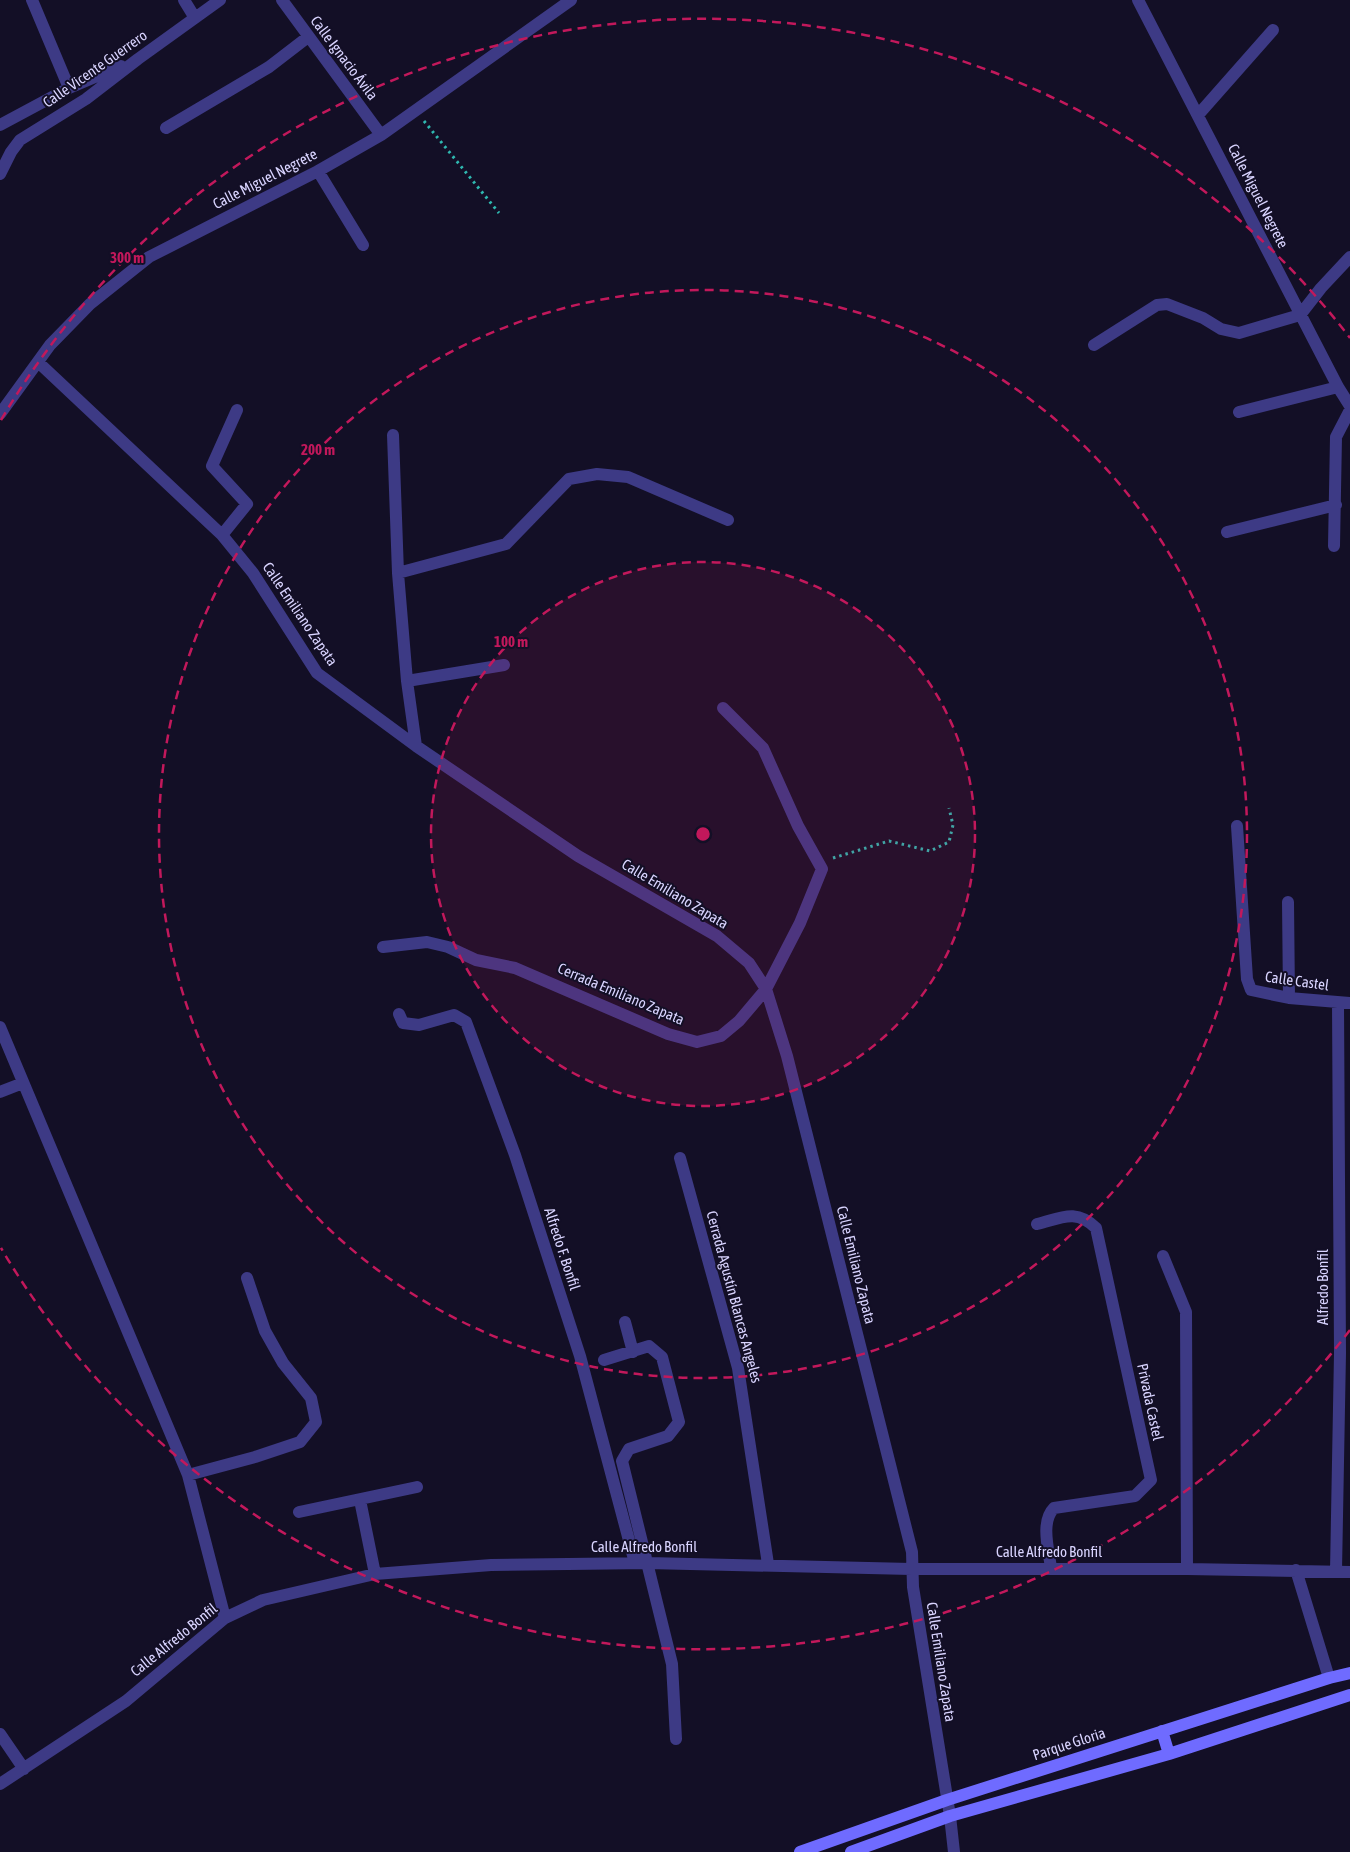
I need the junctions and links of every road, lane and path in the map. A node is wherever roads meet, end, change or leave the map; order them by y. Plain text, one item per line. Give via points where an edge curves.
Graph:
1 (32, 0) edge
2 (184, 0) edge
3 (220, 0) edge
4 (282, 0) edge
5 (571, 0) edge
6 (1138, 0) edge
7 (195, 18) junction
8 (1273, 30) dead end
9 (308, 37) junction
10 (138, 58) junction
11 (69, 88) junction
12 (416, 110) junction
13 (1198, 115) junction
14 (1, 122) edge
15 (166, 128) dead end
16 (381, 135) junction
17 (318, 171) junction
18 (0, 174) edge
19 (499, 213) dead end
20 (363, 245) dead end
21 (1350, 257) edge
22 (1300, 315) junction
23 (1094, 345) dead end
24 (38, 362) junction
25 (1338, 387) junction
26 (0, 392) edge
27 (14, 395) junction
28 (1350, 406) edge
29 (237, 410) dead end
30 (1350, 410) edge
31 (1239, 412) dead end
32 (0, 414) edge
33 (392, 435) dead end
34 (1336, 505) junction
35 (728, 520) dead end
36 (1227, 532) dead end
37 (222, 535) junction
38 (1334, 546) dead end
39 (398, 573) junction
40 (504, 665) dead end
41 (408, 682) junction
42 (723, 708) dead end
43 (416, 746) junction
44 (949, 808) dead end
45 (1237, 826) dead end
46 (822, 869) junction
47 (1288, 902) dead end
48 (382, 947) dead end
49 (766, 989) junction
50 (1288, 998) junction
51 (1344, 1003) edge
52 (399, 1014) dead end
53 (0, 1027) edge
54 (23, 1083) junction
55 (0, 1092) edge
56 (680, 1158) dead end
57 (1037, 1224) dead end
58 (1163, 1256) dead end
59 (247, 1278) dead end
60 (625, 1322) dead end
61 (633, 1352) junction
62 (1345, 1353) edge
63 (604, 1360) dead end
64 (188, 1475) junction
65 (417, 1487) dead end
66 (360, 1500) junction
67 (300, 1512) dead end
68 (641, 1563) junction
69 (768, 1564) junction
70 (1051, 1568) junction
71 (911, 1569) junction
72 (1187, 1569) junction
73 (1296, 1570) junction
74 (1336, 1571) junction
75 (1350, 1572) edge
76 (375, 1574) junction
77 (225, 1618) junction
78 (1350, 1673) edge
79 (1329, 1678) junction
80 (1350, 1695) edge
81 (1162, 1731) junction
82 (0, 1734) edge
83 (676, 1739) dead end
84 (1169, 1754) junction
85 (24, 1769) junction
86 (0, 1784) edge
87 (947, 1800) junction
88 (950, 1816) junction
89 (800, 1852) edge
90 (851, 1852) edge
91 (954, 1852) edge

1 - 11 street
2 - 7 street
3 - 7 street, Calle Vicente Guerrero
4 - 9 street, Calle Ignacio Ávila
5 - 12 street, Calle Miguel Negrete
6 - 13 street, Calle Miguel Negrete
7 - 10 street, Calle Vicente Guerrero
8 - 13 street
9 - 15 street via 269,67
9 - 16 street, Calle Ignacio Ávila
10 - 11 street
10 - 18 street, Calle Vicente Guerrero via 86,99 20,140
11 - 14 street
12 - 16 street, Calle Miguel Negrete
12 - 19 path
13 - 22 street, Calle Miguel Negrete
16 - 17 street, Calle Miguel Negrete
17 - 20 street
17 - 24 street, Calle Miguel Negrete via 149,257 90,304
21 - 22 street
22 - 23 street via 1239,332 1221,329 1167,304 1158,306
22 - 25 street, Calle Miguel Negrete
24 - 27 street, Calle Miguel Negrete
24 - 37 street, Calle Emiliano Zapata
25 - 28 street, Calle Miguel Negrete
25 - 31 street
26 - 27 street
27 - 32 street, Calle Miguel Negrete
29 - 37 street via 212,466 247,504
30 - 34 street via 1336,437
33 - 39 street
34 - 36 street
34 - 38 street
35 - 39 street via 628,477 597,474 569,479 506,544
37 - 43 street, Calle Emiliano Zapata via 253,573 317,673
39 - 41 street
40 - 41 street
41 - 43 street
42 - 46 street via 763,748 798,826
43 - 49 street, Calle Emiliano Zapata via 578,856 717,936 749,963
44 - 46 path via 953,825 949,842 930,851 889,841 837,856 827,861
45 - 50 street, Calle Castel via 1247,979 1252,990
46 - 49 street, Cerrada Emiliano Zapata via 800,923
47 - 50 street
48 - 49 street, Cerrada Emiliano Zapata via 427,942 448,947 476,960 515,968 668,1034 697,1042 721,1036 739,1021
49 - 71 street, Calle Emiliano Zapata via 787,1056 912,1552
50 - 51 street, Calle Castel
51 - 62 street, Alfredo Bonfil
52 - 68 street, Alfredo F. Bonfil via 403,1023 420,1025 454,1015 466,1022 515,1155 580,1356
53 - 54 street
54 - 55 street
54 - 64 street
56 - 69 street, Cerrada Agustín Blancas Angeles via 738,1368
57 - 70 street, Privada Castel via 1072,1216 1087,1220 1096,1228 1151,1480 1135,1496 1054,1508 1046,1531
58 - 72 street, Privada Castel via 1186,1312
59 - 64 street via 265,1331 283,1363 311,1398 316,1422 300,1442
60 - 61 street
61 - 63 street
61 - 68 street via 649,1346 662,1357 679,1422 668,1436 629,1449 622,1461
62 - 74 street, Alfredo Bonfil
64 - 77 street
65 - 66 street
66 - 67 street
66 - 76 street
68 - 69 street, Calle Alfredo Bonfil
68 - 76 street, Calle Alfredo Bonfil via 491,1564
68 - 83 street via 672,1664
69 - 71 street, Calle Alfredo Bonfil
70 - 71 street, Calle Alfredo Bonfil
70 - 72 street, Calle Alfredo Bonfil
71 - 87 street, Calle Emiliano Zapata
72 - 73 street, Calle Alfredo Bonfil
73 - 74 street, Calle Alfredo Bonfil
73 - 79 street
74 - 75 street, Calle Alfredo Bonfil
76 - 77 street, Calle Alfredo Bonfil via 263,1600
77 - 85 street, Calle Alfredo Bonfil via 126,1701
78 - 79 main road, Parque Gloria
79 - 81 main road, Parque Gloria
80 - 84 main road
81 - 84 main road
81 - 87 main road, Parque Gloria
82 - 85 street
84 - 88 main road
85 - 86 street, Calle Alfredo Bonfil
87 - 88 street, Calle Emiliano Zapata
87 - 89 main road, Parque Gloria
88 - 90 main road
88 - 91 street, Calle Emiliano Zapata

